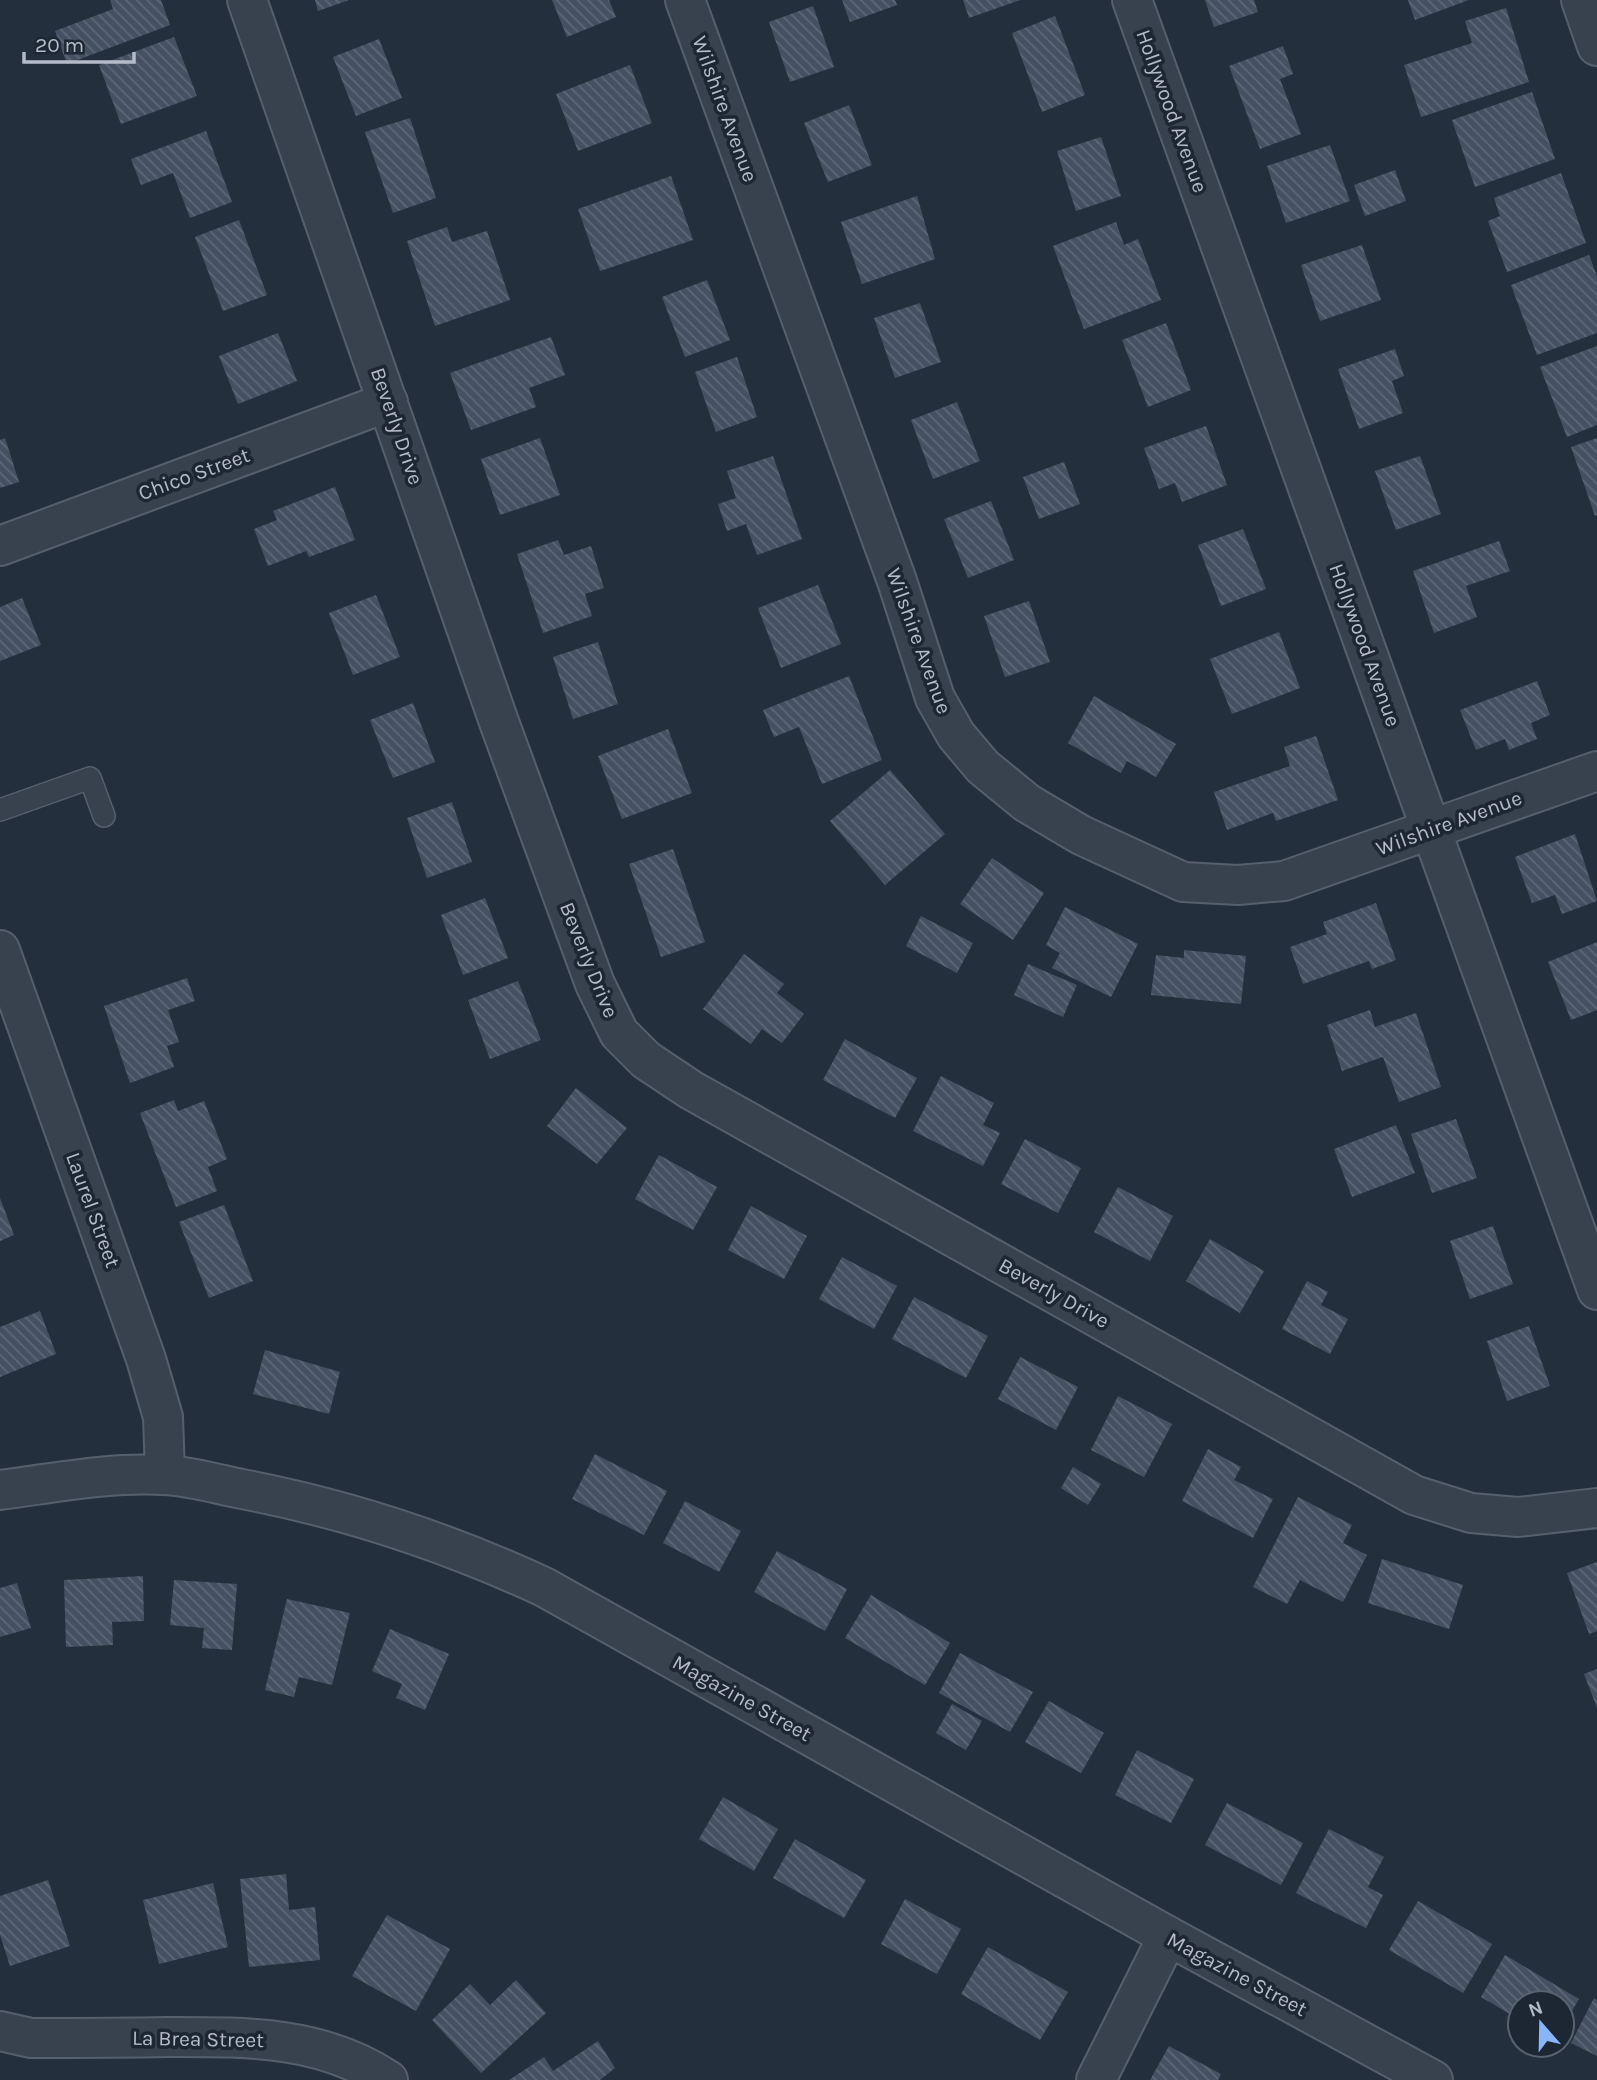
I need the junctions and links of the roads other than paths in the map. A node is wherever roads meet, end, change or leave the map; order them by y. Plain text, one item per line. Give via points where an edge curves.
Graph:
1 (247, 0) edge
2 (685, 0) edge
3 (1132, 0) edge
4 (1581, 0) edge
5 (1597, 46) edge
6 (388, 402) junction
7 (0, 546) edge
8 (1597, 771) edge
9 (0, 810) edge
10 (104, 816) dead end
11 (1431, 828) junction
12 (0, 950) edge
13 (7, 989) edge
14 (1597, 1290) edge
15 (165, 1475) junction
16 (0, 1490) edge
17 (1597, 1508) edge
18 (1168, 1936) junction
19 (0, 2031) edge
20 (388, 2080) edge
21 (1096, 2080) edge
22 (1433, 2080) edge

1 - 6 street, Beverly Drive
2 - 11 street, Wilshire Avenue via 897,581 935,698 956,736 1027,803 1081,835 1183,882 1238,885 1284,881
3 - 11 street, Hollywood Avenue
4 - 5 street
6 - 7 street, Chico Street
6 - 17 street, Beverly Drive via 595,984 619,1033 646,1060 691,1090 1414,1495 1471,1513 1507,1516
8 - 11 street, Wilshire Avenue
9 - 10 lane via 90,778
11 - 14 street, Hollywood Avenue
12 - 13 street, Laurel Street
13 - 15 street, Laurel Street via 146,1359 163,1417
15 - 16 street, Magazine Street via 104,1476
15 - 18 street, Magazine Street via 279,1496 472,1553 544,1587
18 - 21 street
18 - 22 street, Magazine Street
19 - 20 street, La Brea Street via 31,2038 249,2037 298,2042 367,2066

